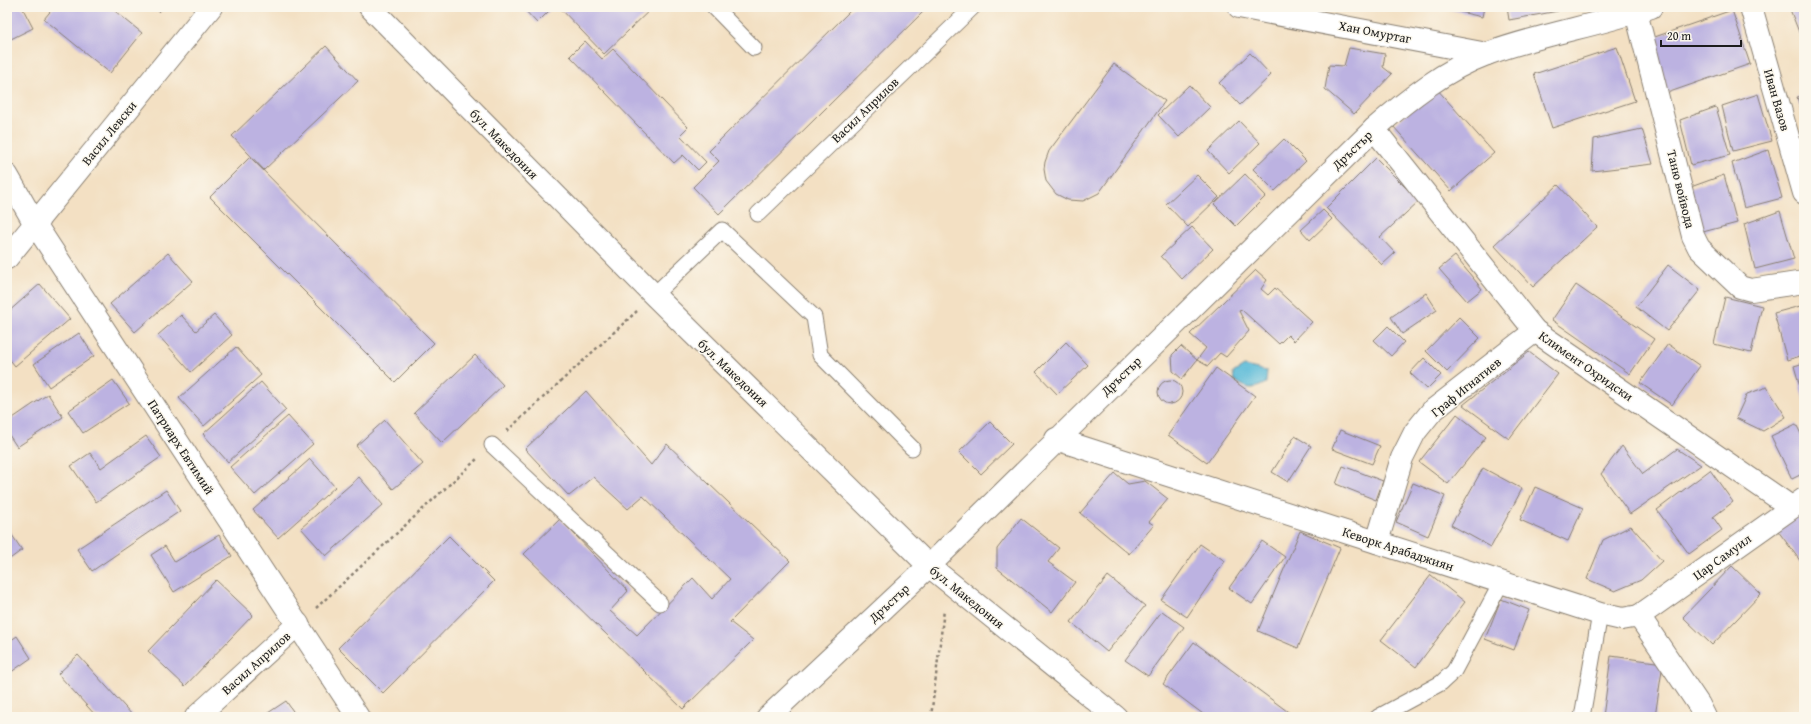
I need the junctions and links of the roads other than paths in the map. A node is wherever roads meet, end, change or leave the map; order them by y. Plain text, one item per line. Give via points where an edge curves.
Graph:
1 (211, 7) edge
2 (370, 7) edge
3 (714, 7) edge
4 (972, 7) edge
5 (1239, 7) edge
6 (1751, 7) edge
7 (1643, 10) edge
8 (1328, 16) edge
9 (754, 48) dead end
10 (1486, 54) junction
11 (1374, 129) junction
12 (7, 175) edge
13 (1804, 193) edge
14 (758, 214) dead end
15 (34, 224) junction
16 (7, 258) edge
17 (1804, 282) edge
18 (654, 296) junction
19 (1535, 331) junction
20 (1056, 440) junction
21 (492, 445) dead end
22 (912, 448) dead end
23 (1798, 503) edge
24 (1376, 542) junction
25 (929, 566) junction
26 (1501, 582) junction
27 (660, 603) dead end
28 (1600, 614) junction
29 (1639, 616) junction
30 (298, 624) junction
31 (1702, 711) edge
32 (196, 717) edge
33 (358, 717) edge
34 (768, 717) edge
35 (1116, 717) edge
36 (1378, 717) edge
37 (1582, 717) edge

1 - 15 street, Васил Левски
2 - 18 street, бул. Македония
3 - 9 lane
4 - 14 lane, Васил Априлов
5 - 8 street, Хан Омуртаг
6 - 13 street, Иван Вазов
7 - 10 street, Дръстър
7 - 17 street, Таню войвода via 1693,236 1699,248 1740,287 1751,290
8 - 10 street, Хан Омуртаг
10 - 11 street, Дръстър via 1446,74 1409,98
11 - 19 street, Климент Охридски
11 - 20 street, Дръстър
12 - 15 street, Патриарх Евтимий
15 - 16 street, Васил Левски
15 - 30 street, Патриарх Евтимий
18 - 22 lane via 722,230 814,317 820,355
18 - 25 street, бул. Македония
19 - 23 street, Климент Охридски
19 - 24 street, Граф Игнатиев via 1432,411 1415,432 1402,458
20 - 24 street, Кеворк Арабаджиян
20 - 25 street, Дръстър
21 - 27 lane
23 - 29 street, Цар Самуил
24 - 26 street, Кеворк Арабаджиян
25 - 34 street, Дръстър
25 - 35 street, бул. Македония
26 - 28 street, Кеворк Арабаджиян
26 - 36 lane via 1454,671 1442,683
28 - 29 street, Кеворк Арабаджиян via 1622,619
28 - 37 lane
29 - 31 street
30 - 32 street, Васил Априлов
30 - 33 street, Патриарх Евтимий

